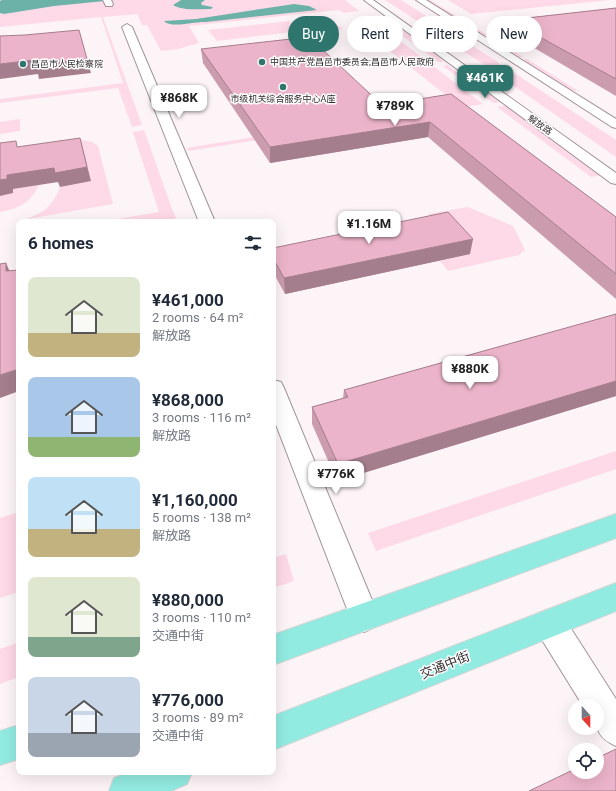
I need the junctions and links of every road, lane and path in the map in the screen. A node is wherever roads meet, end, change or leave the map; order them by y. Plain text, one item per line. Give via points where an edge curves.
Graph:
1 (368, 0) edge
2 (420, 0) edge
3 (127, 27) dead end
4 (616, 124) edge
5 (616, 180) edge
6 (206, 219) edge
7 (276, 396) edge
8 (616, 526) edge
9 (616, 597) edge
10 (364, 617) junction
11 (550, 624) junction
12 (276, 649) edge
13 (616, 729) edge
14 (276, 732) edge
15 (16, 743) edge
16 (0, 748) edge
17 (167, 775) edge
18 (127, 791) edge

1 - 5 street, 解放路
2 - 4 street
3 - 6 street
7 - 10 street
8 - 10 main road
9 - 11 main road, 交通中街
10 - 12 main road
11 - 13 street
11 - 14 main road, 交通中街
15 - 16 main road
17 - 18 main road

